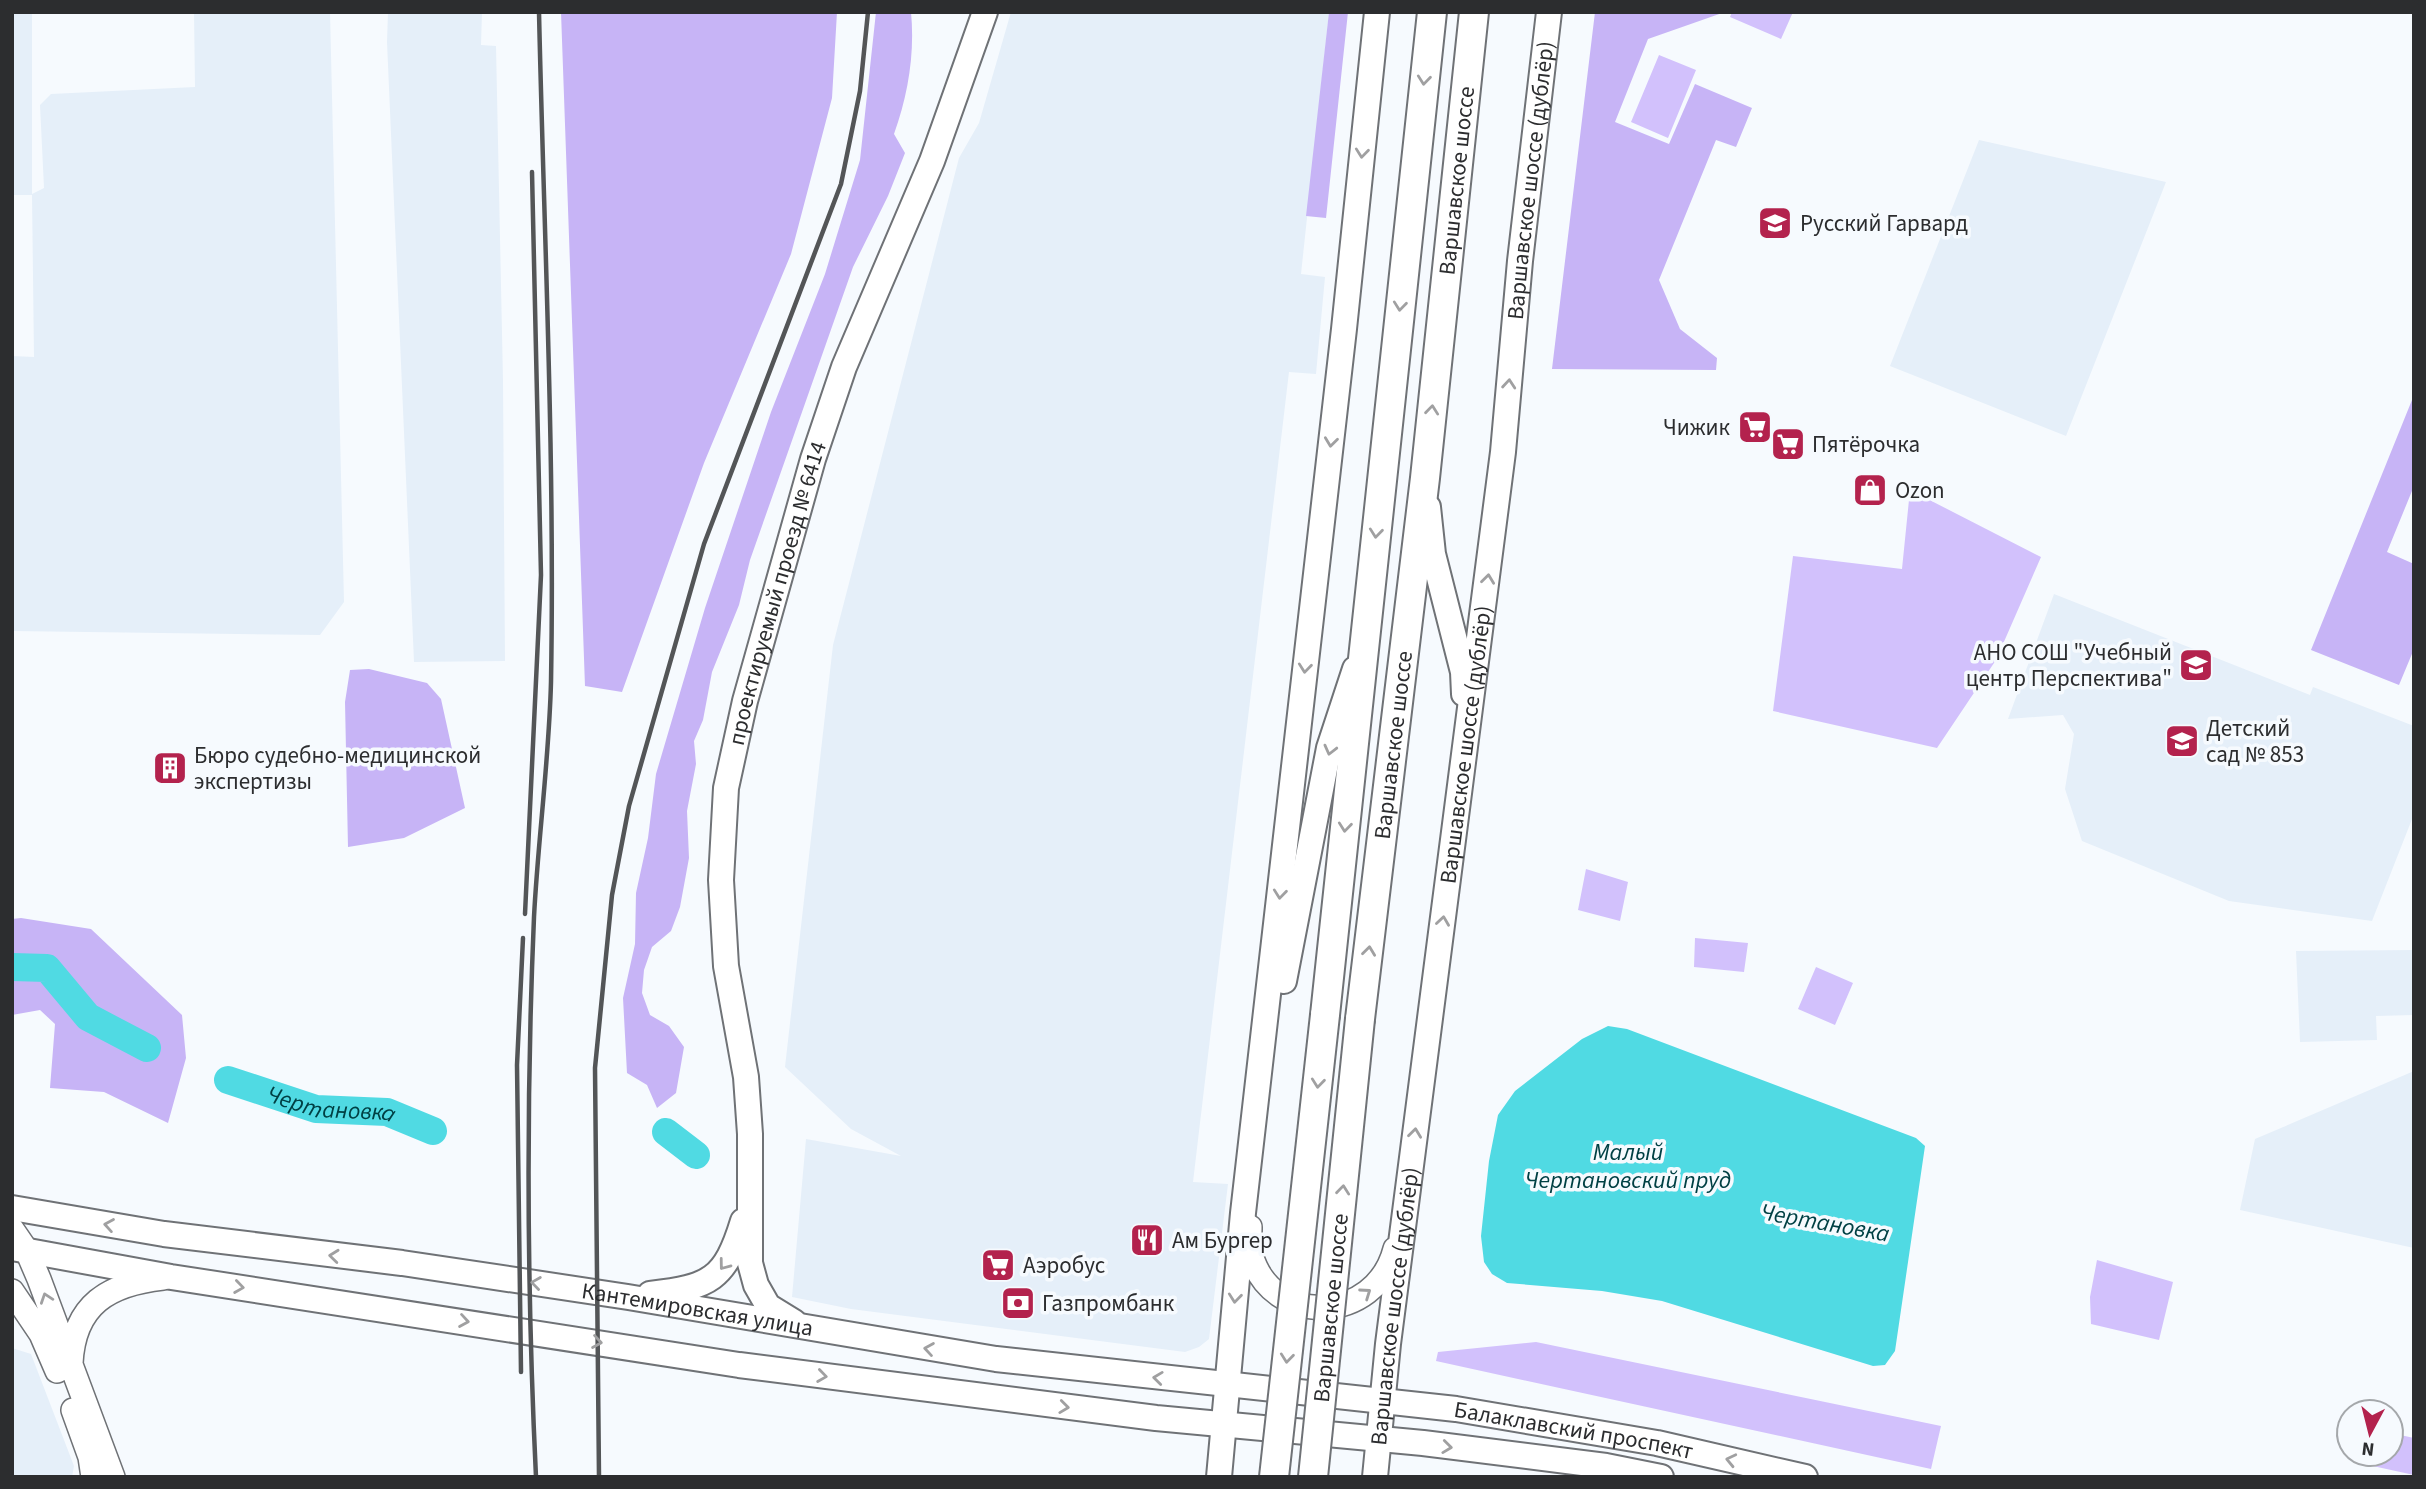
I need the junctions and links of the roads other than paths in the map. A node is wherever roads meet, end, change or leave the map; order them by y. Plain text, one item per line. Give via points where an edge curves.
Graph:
1 (985, 12) edge
2 (1377, 12) edge
3 (1432, 12) edge
4 (1474, 12) edge
5 (1549, 12) edge
6 (1425, 478) junction
7 (1365, 638) junction
8 (1467, 744) junction
9 (1253, 1129) junction
10 (1248, 1182) junction
11 (1407, 1201) junction
12 (748, 1202) junction
13 (12, 1208) edge
14 (12, 1229) edge
15 (20, 1249) edge
16 (171, 1278) junction
17 (12, 1291) edge
18 (628, 1297) junction
19 (818, 1331) junction
20 (71, 1366) junction
21 (1104, 1372) junction
22 (1226, 1386) junction
23 (1383, 1400) junction
24 (1099, 1412) junction
25 (1222, 1425) junction
26 (1380, 1438) junction
27 (93, 1477) edge
28 (113, 1477) edge
29 (1219, 1477) edge
30 (1274, 1477) edge
31 (1313, 1477) edge
32 (1375, 1477) edge
33 (1661, 1477) edge
34 (1805, 1477) edge

1 - 12 main road, проектируемый проезд № 6414 via 932,161 844,367 813,459 745,701 726,788 721,880 726,966 746,1077
2 -> 9 main road
3 -> 7 main road, Варшавское шоссе
6 -> 4 main road, Варшавское шоссе
8 -> 5 main road, Варшавское шоссе (дублёр)
6 - 8 main road via 1433,554 1463,672
31 -> 6 main road, Варшавское шоссе, bridge via 1360,1019
7 -> 9 main road via 1329,748
7 -> 30 main road, Варшавское шоссе, bridge
11 -> 8 main road, Варшавское шоссе (дублёр)
9 - 10 main road
10 -> 11 street via 1251,1252 1256,1266 1280,1294 1314,1307 1358,1299 1381,1281 1390,1269
10 -> 22 main road
11 - 23 main road, Варшавское шоссе (дублёр)
12 -> 18 main road, проектируемый проезд № 6414 via 729,1261 717,1274 692,1287
12 - 19 main road, проектируемый проезд № 6414 via 750,1263 760,1295 778,1313
18 -> 13 main road, Кантемировская улица via 164,1234
14 - 15 street
15 - 16 main road, Кантемировская улица
20 -> 15 street
16 - 20 street via 130,1283 102,1297 75,1330
16 -> 24 main road, Кантемировская улица via 739,1365
17 - 27 street via 41,1334 90,1457
18 - 19 main road, Кантемировская улица
21 -> 19 main road, Кантемировская улица
20 - 28 street
22 -> 21 main road, Кантемировская улица
21 - 24 main road via 1116,1378 1121,1391 1112,1408
22 - 23 main road, Кантемировская улица
22 - 25 main road
23 - 26 main road, Варшавское шоссе (дублёр)
34 -> 23 main road, Балаклавский проспект via 1579,1429
24 - 25 main road, Кантемировская улица
25 - 26 main road, Кантемировская улица
25 - 29 main road
26 - 32 main road, Варшавское шоссе (дублёр)
26 -> 33 main road, Балаклавский проспект

